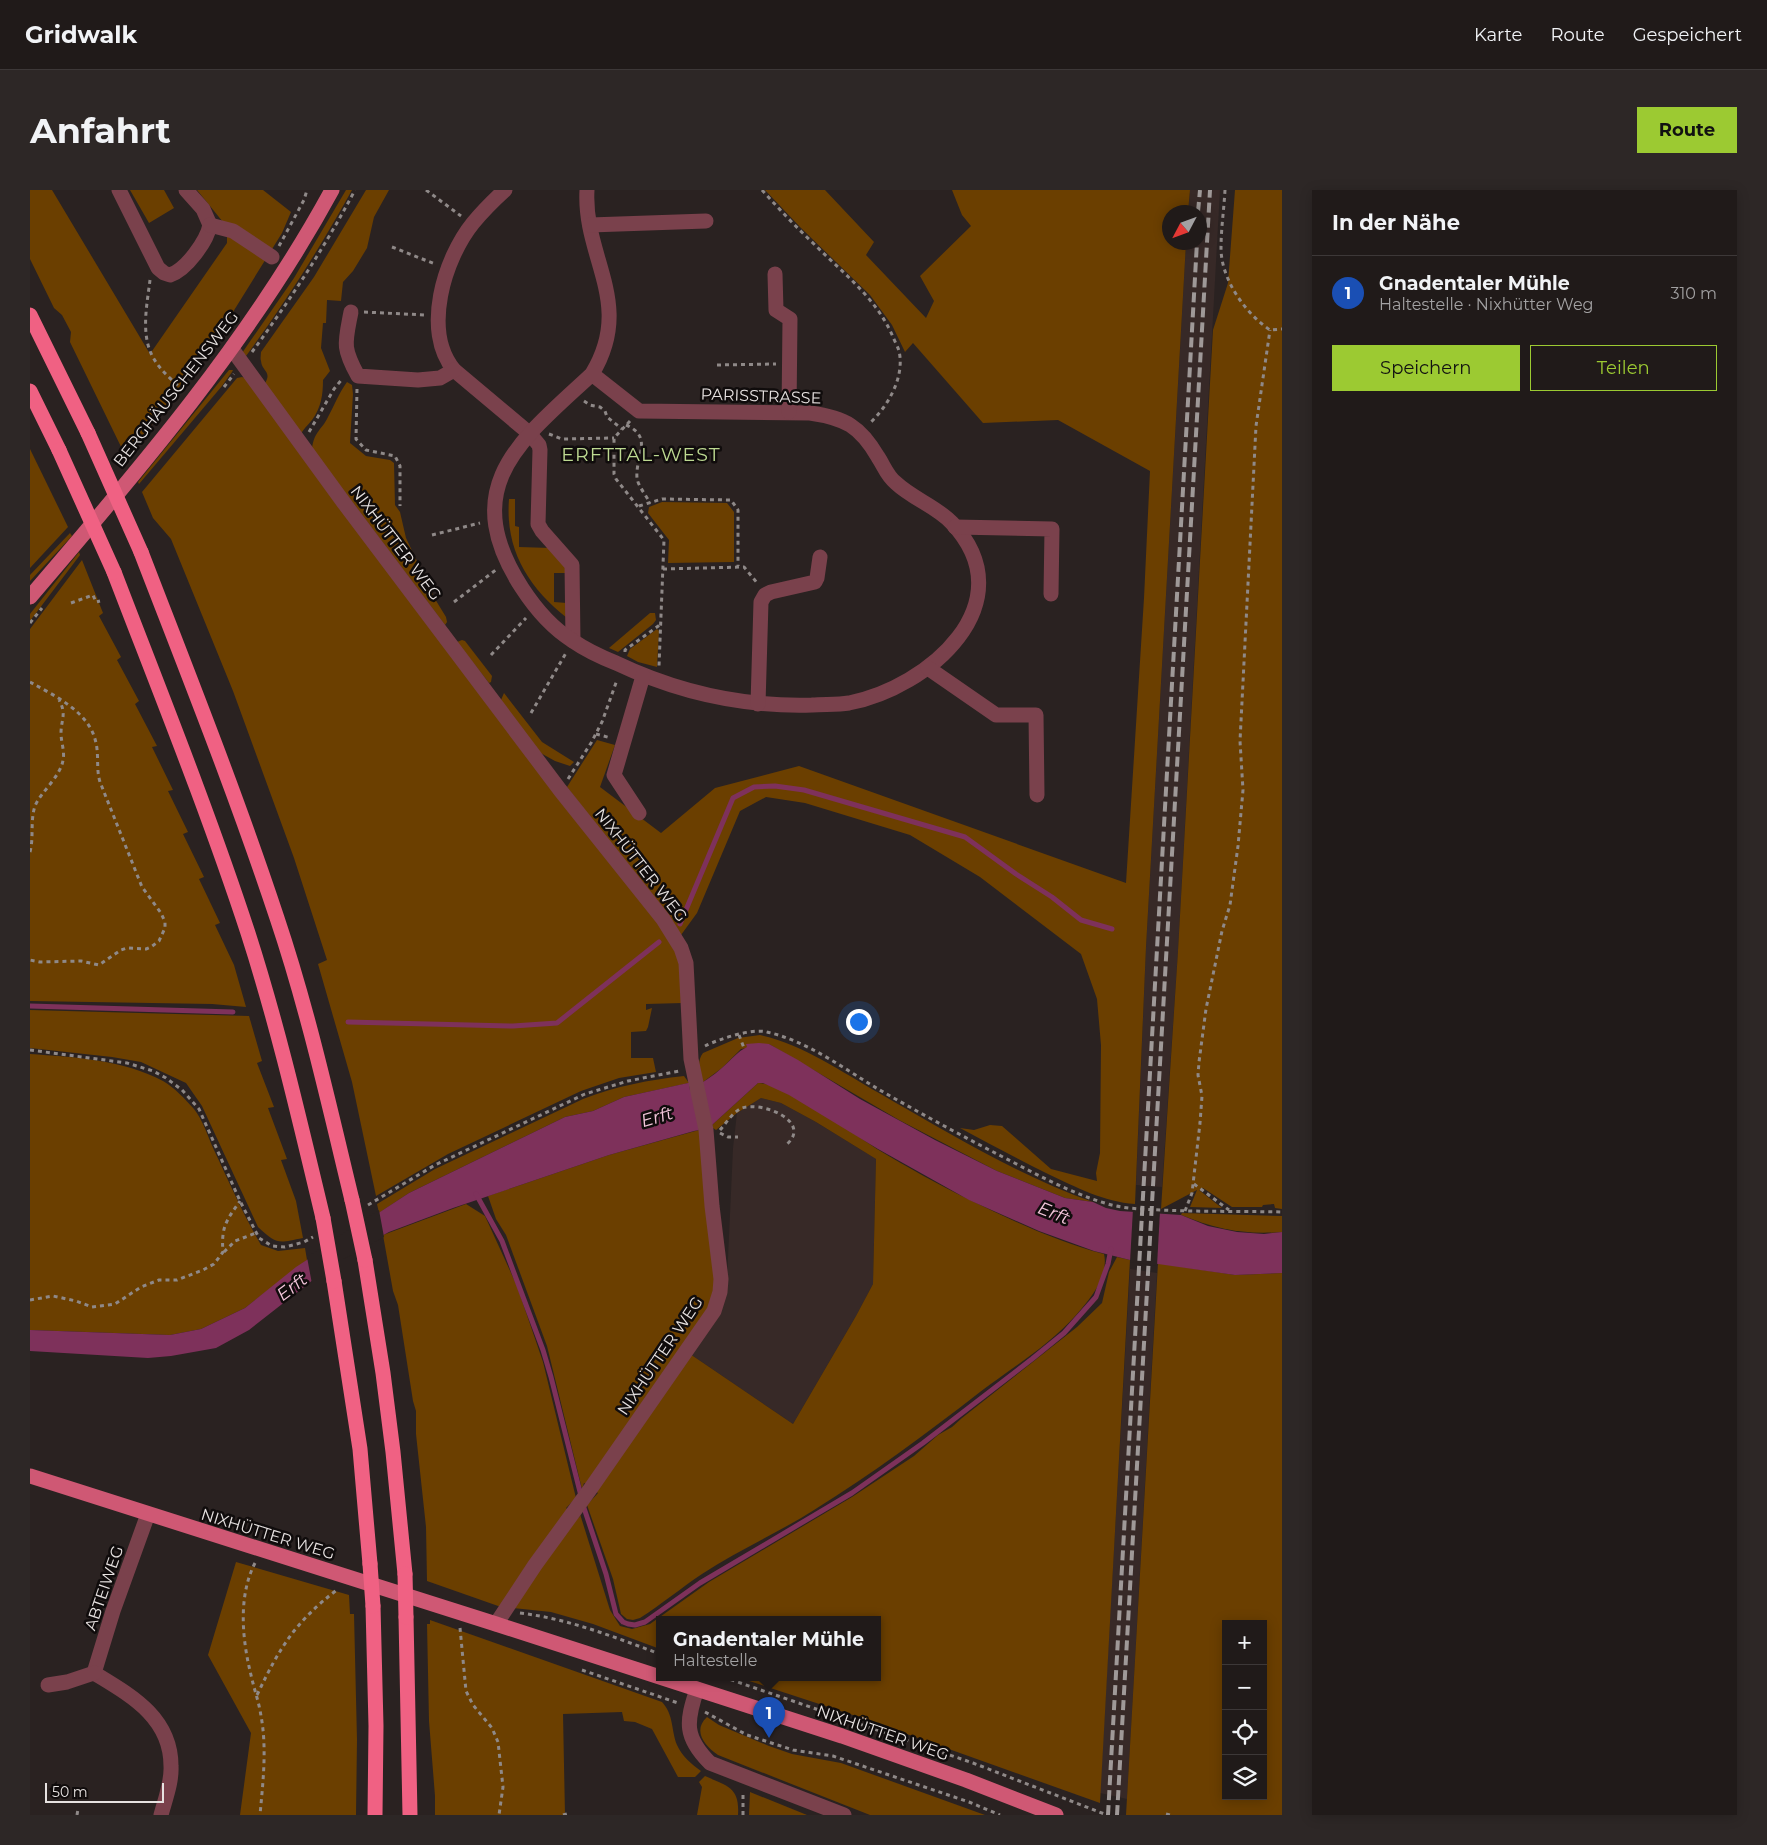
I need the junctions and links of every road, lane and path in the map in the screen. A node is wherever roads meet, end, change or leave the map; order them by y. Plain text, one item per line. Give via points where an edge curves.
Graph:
1 (119, 190) edge
2 (186, 190) edge
3 (307, 190) edge
4 (332, 190) edge
5 (426, 190) edge
6 (505, 190) edge
7 (587, 190) edge
8 (762, 190) edge
9 (1225, 190) edge
10 (706, 221) dead end
11 (472, 224) junction
12 (590, 225) junction
13 (210, 226) junction
14 (392, 246) dead end
15 (272, 257) joint
16 (153, 258) junction
17 (448, 269) junction
18 (775, 274) dead end
19 (351, 312) joint
20 (30, 315) edge
21 (438, 316) junction
22 (1282, 329) edge
23 (1270, 330) junction
24 (232, 349) junction
25 (790, 364) junction
26 (717, 365) dead end
27 (454, 370) junction
28 (592, 374) junction
29 (358, 376) junction
30 (187, 385) dead end
31 (30, 391) edge
32 (572, 393) junction
33 (639, 411) junction
34 (789, 412) junction
35 (624, 427) junction
36 (533, 429) junction
37 (860, 431) junction
38 (614, 438) junction
39 (302, 446) junction
40 (650, 503) junction
41 (400, 506) dead end
42 (639, 506) junction
43 (495, 520) junction
44 (956, 527) junction
45 (432, 535) dead end
46 (820, 557) dead end
47 (506, 563) junction
48 (738, 566) junction
49 (664, 569) junction
50 (1051, 594) dead end
51 (765, 595) junction
52 (30, 597) edge
53 (100, 601) dead end
54 (454, 602) dead end
55 (70, 603) dead end
56 (536, 608) junction
57 (661, 624) junction
58 (573, 641) junction
59 (491, 656) dead end
60 (621, 666) junction
61 (928, 668) junction
62 (643, 676) junction
63 (658, 681) junction
64 (30, 682) edge
65 (58, 697) junction
66 (758, 704) junction
67 (531, 713) dead end
68 (560, 790) junction
69 (1037, 795) dead end
70 (640, 813) dead end
71 (30, 852) edge
72 (30, 960) edge
73 (739, 1035) junction
74 (744, 1048) dead end
75 (30, 1050) edge
76 (691, 1060) junction
77 (712, 1131) junction
78 (787, 1144) dead end
79 (1193, 1184) junction
80 (240, 1201) junction
81 (356, 1204) junction
82 (1229, 1211) junction
83 (1185, 1212) junction
84 (1282, 1212) edge
85 (322, 1225) junction
86 (256, 1233) junction
87 (223, 1252) junction
88 (30, 1300) edge
89 (30, 1476) edge
90 (148, 1514) junction
91 (246, 1559) dead end
92 (255, 1562) junction
93 (265, 1565) dead end
94 (331, 1585) dead end
95 (459, 1619) junction
96 (496, 1624) junction
97 (467, 1629) dead end
98 (582, 1669) dead end
99 (94, 1673) junction
100 (656, 1675) edge
101 (674, 1681) edge
102 (48, 1685) dead end
103 (696, 1688) junction
104 (257, 1696) junction
105 (691, 1708) junction
106 (743, 1776) junction
107 (78, 1809) dead end
108 (570, 1813) dead end
109 (77, 1815) edge
110 (160, 1815) edge
111 (260, 1815) edge
112 (375, 1815) edge
113 (410, 1815) edge
114 (499, 1815) edge
115 (563, 1815) edge
116 (743, 1815) edge
117 (844, 1815) edge
118 (1000, 1815) edge
119 (1056, 1815) edge

1 - 16 street
2 - 13 street via 203,209
3 - 15 path
4 - 24 main road, BERGHÄUSCHENSWEG via 275,286
5 - 11 path
6 - 11 street
7 - 12 street, PARISSTRASSE
8 - 37 path via 867,296 888,324 899,351 899,371 892,394
9 - 23 path via 1221,249 1225,269 1247,308
10 - 12 street
11 - 17 street
12 - 28 street, PARISSTRASSE via 607,288 609,309 607,341
13 - 15 street via 233,231
13 - 16 street via 206,239 176,273 164,273
14 - 17 path
16 - 30 path via 146,339 153,359 183,391
17 - 21 street
18 - 25 street via 776,310 790,319
19 - 21 path
19 - 29 street via 345,342 347,356
20 - 81 highway, bridge via 141,552 237,799 278,920
21 - 27 street via 442,346
22 - 23 path
23 - 79 path via 1256,426 1239,836 1230,905 1210,987 1198,1062 1202,1096
24 - 39 street, NIXHÜTTER WEG
24 - 52 main road, BERGHÄUSCHENSWEG via 163,438
25 - 26 path
25 - 34 street
27 - 29 street via 440,378 418,380
27 - 36 street
28 - 32 street, PARISSTRASSE
28 - 33 street
29 - 39 path via 346,375 340,380
29 - 41 path via 356,439 366,450 395,456 400,466
31 - 85 highway, bridge via 114,572 206,811 280,1038
32 - 35 path via 590,405 600,407 607,417
32 - 36 street, PARISSTRASSE
33 - 34 street, PARISSTRASSE
33 - 35 path
34 - 37 street, PARISSTRASSE via 824,415
35 - 38 path
35 - 40 path via 633,428 639,434 642,449 637,476
36 - 38 path via 562,439
36 - 43 street, PARISSTRASSE via 514,451 501,476
36 - 58 street via 540,450 538,524 572,565
37 - 44 street, PARISSTRASSE via 895,483 934,508
38 - 42 path via 614,474
39 - 68 street, NIXHÜTTER WEG
40 - 42 path
40 - 48 path via 662,499 731,500 738,510
42 - 49 path via 664,540
43 - 45 path
43 - 47 street, PARISSTRASSE
44 - 50 street via 1052,529
44 - 61 street, PARISSTRASSE via 974,557 979,582 978,600 952,646
46 - 51 street via 815,582
47 - 54 path
47 - 56 street, PARISSTRASSE
48 - 49 path
48 - 51 path via 744,567
49 - 57 path
51 - 66 street via 761,602
53 - 55 path via 96,602 93,595
56 - 58 street, PARISSTRASSE
56 - 59 path
57 - 60 path via 625,650
57 - 63 path
58 - 60 street, PARISSTRASSE
58 - 67 path
60 - 62 street, PARISSTRASSE
60 - 68 path via 602,722
61 - 66 street, PARISSTRASSE via 894,688 847,703
61 - 69 street via 996,716 1036,715
62 - 63 street, PARISSTRASSE
62 - 70 street via 614,775
63 - 66 street, PARISSTRASSE
64 - 65 path
65 - 71 path via 64,712 61,732 64,761 36,804
65 - 72 path via 78,713 92,731 100,782 142,887 161,913 165,928 159,941 150,947 127,948 99,965 81,961
68 - 76 street, NIXHÜTTER WEG via 663,919 680,948 687,970
73 - 74 path
73 - 76 path via 702,1048
73 - 83 path via 767,1032 792,1040 969,1139 1080,1194 1122,1208
75 - 80 path via 127,1063 170,1080 199,1110
76 - 77 street, NIXHÜTTER WEG
76 - 81 path via 678,1071 628,1081 573,1099
77 - 78 path via 736,1112 762,1107 774,1110 792,1126 795,1135
77 - 96 street, NIXHÜTTER WEG via 712,1206 721,1279 714,1310
79 - 82 path
79 - 83 path
80 - 86 path
80 - 87 path via 226,1221
81 - 113 highway, bridge via 391,1435 405,1574
82 - 83 path
82 - 84 path
85 - 86 path via 304,1242 286,1247 268,1244
85 - 112 highway, bridge via 334,1281 360,1450 373,1606
86 - 87 path via 235,1242
87 - 88 path via 214,1264 203,1270 178,1280 159,1280 115,1304 92,1307 53,1296
89 - 90 main road, NIXHÜTTER WEG
90 - 95 main road, NIXHÜTTER WEG
90 - 99 street, ABTEIWEG
91 - 92 path
92 - 93 path
92 - 104 path via 248,1579 244,1625 245,1648
94 - 104 path via 340,1588 318,1604 296,1627 280,1650
95 - 96 main road, NIXHÜTTER WEG
95 - 97 path
95 - 114 path via 466,1691 498,1742 503,1787
96 - 100 main road, NIXHÜTTER WEG
98 - 105 path
99 - 102 street
99 - 110 street via 143,1705 162,1729 172,1766
101 - 103 main road, NIXHÜTTER WEG
103 - 105 street
103 - 119 main road, NIXHÜTTER WEG via 904,1757
104 - 111 path via 264,1736
105 - 106 street via 689,1731 700,1753 710,1763
105 - 118 path via 710,1714 747,1735 793,1750 833,1756
106 - 116 path
106 - 117 street
107 - 109 path
108 - 115 path

